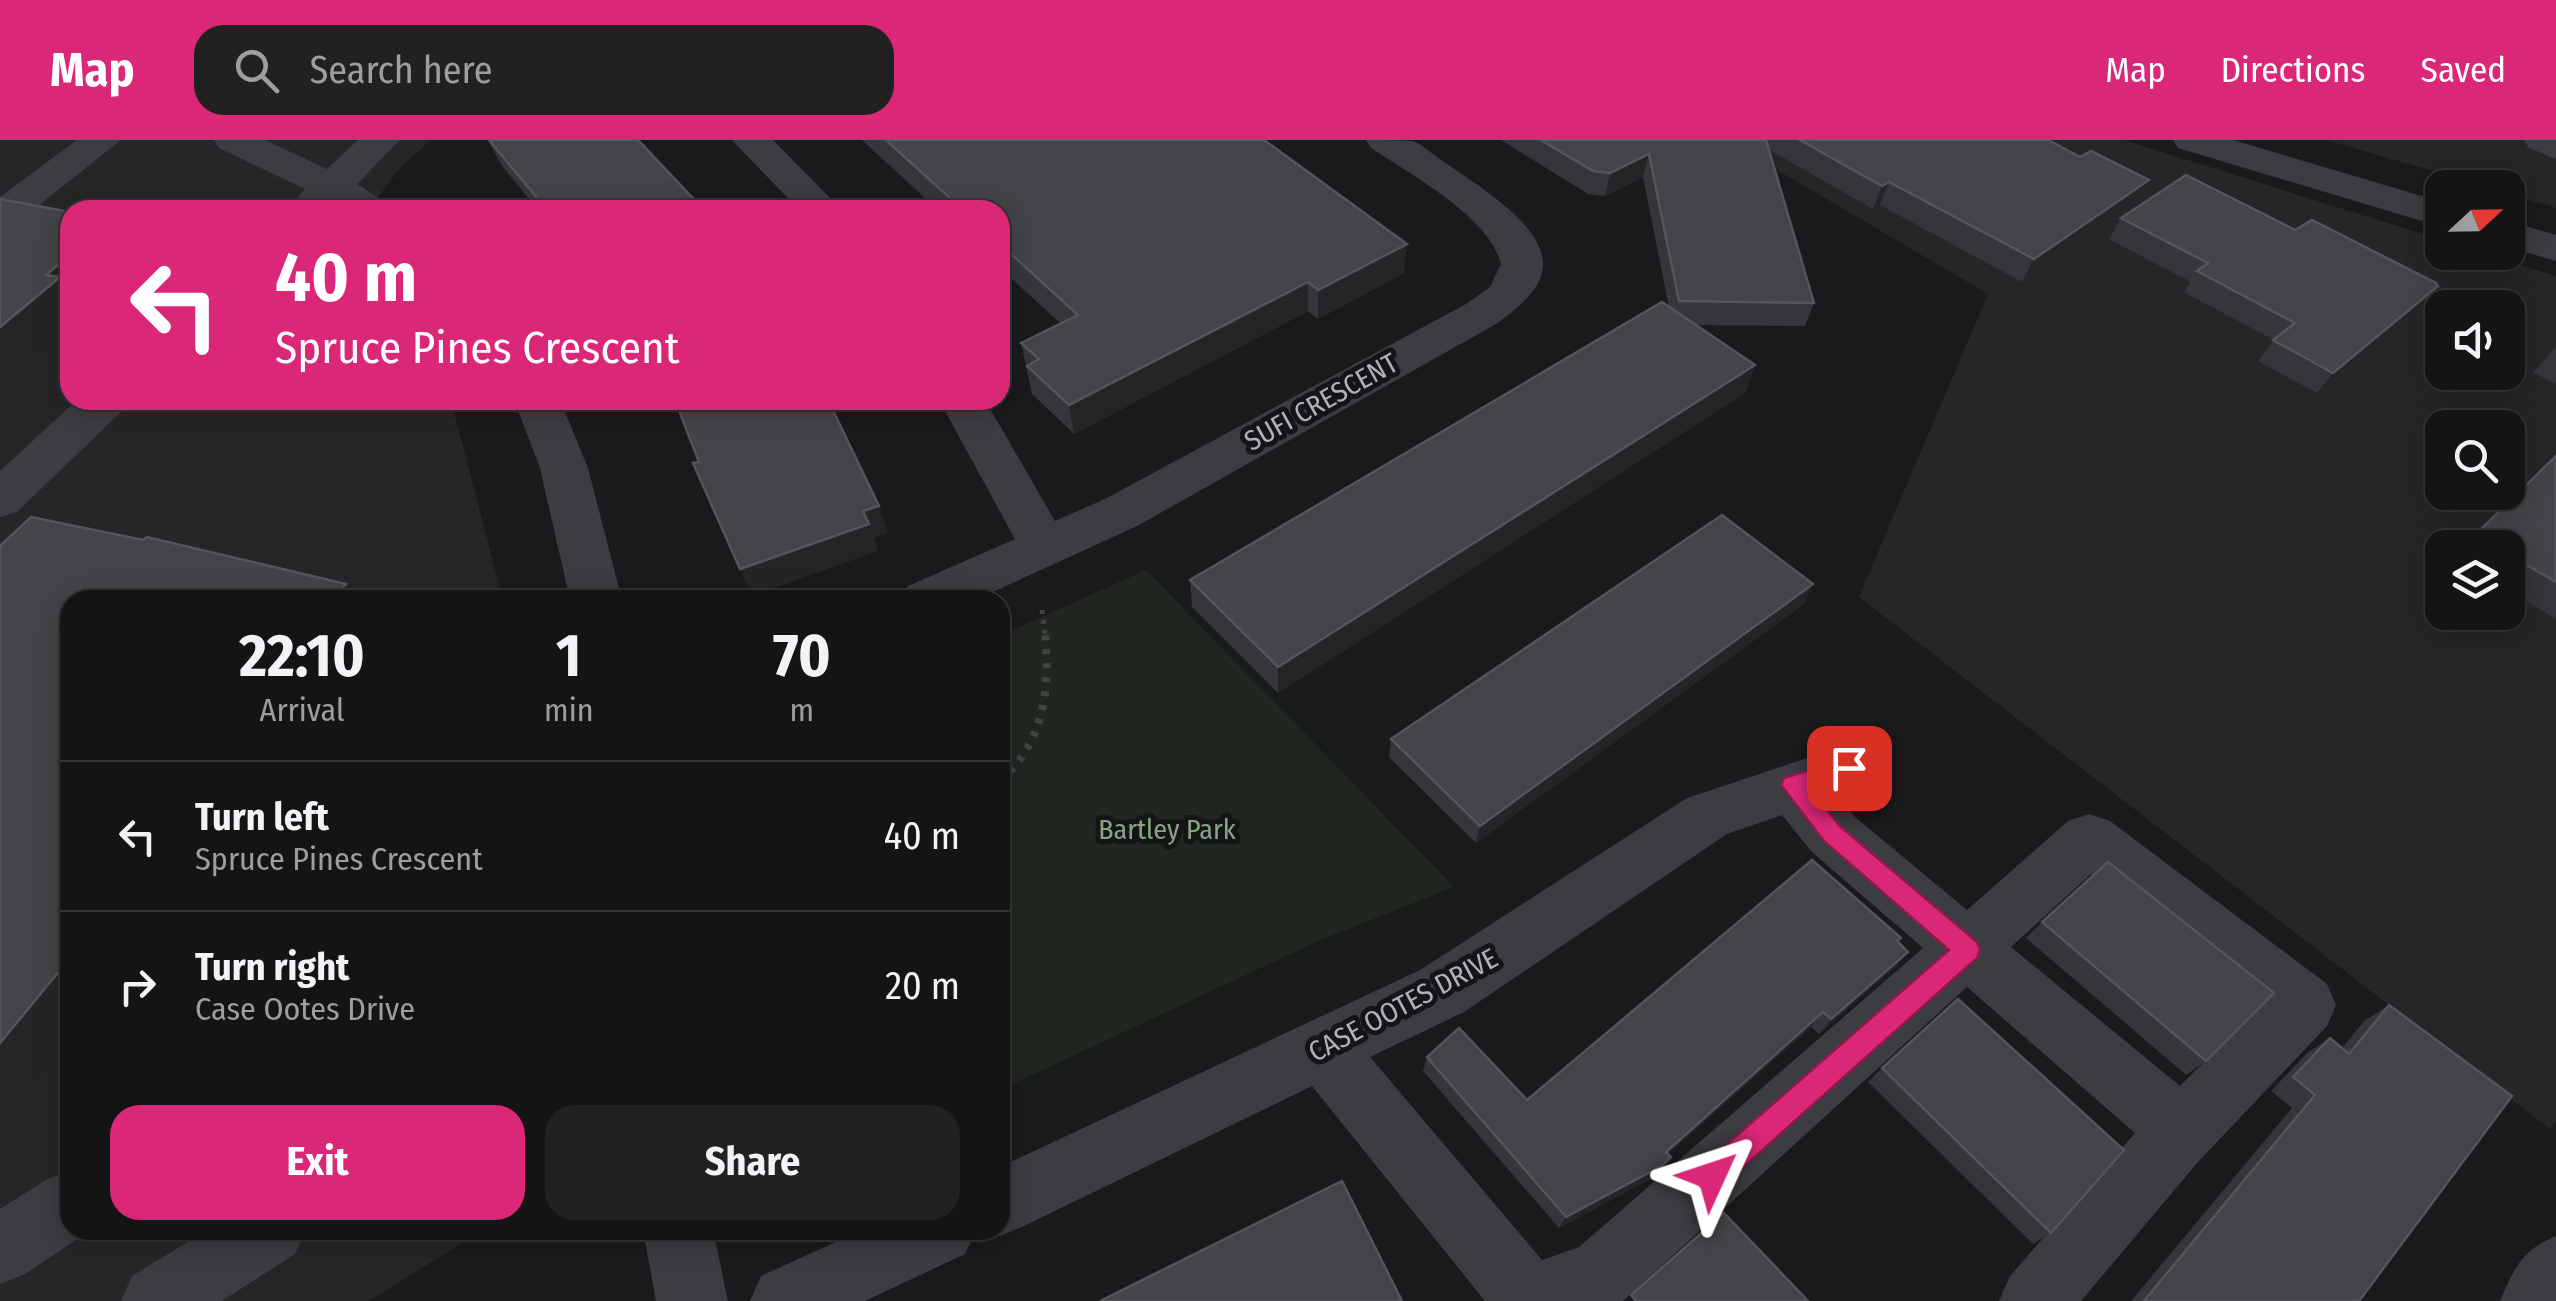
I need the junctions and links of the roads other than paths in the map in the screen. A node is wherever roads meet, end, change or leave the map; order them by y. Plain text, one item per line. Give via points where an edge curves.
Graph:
1 (102, 140) edge
2 (233, 140) edge
3 (381, 140) edge
4 (751, 140) edge
5 (1385, 140) edge
6 (2192, 140) edge
7 (2542, 140) edge
8 (2556, 147) edge
9 (319, 198) edge
10 (812, 200) edge
11 (2425, 209) edge
12 (0, 216) edge
13 (2525, 239) edge
14 (2556, 248) edge
15 (95, 410) edge
16 (542, 410) edge
17 (968, 410) edge
18 (0, 500) edge
19 (1046, 547) junction
20 (594, 590) edge
21 (949, 590) edge
22 (1968, 950) junction
23 (1324, 1050) junction
24 (2174, 1138) junction
25 (1010, 1197) edge
26 (60, 1210) edge
27 (255, 1240) edge
28 (680, 1240) edge
29 (919, 1240) edge
30 (0, 1249) edge
31 (2556, 1272) edge
32 (157, 1301) edge
33 (692, 1301) edge
34 (786, 1301) edge
35 (1529, 1301) edge
36 (2035, 1301) edge
37 (2536, 1301) edge

1 - 12 street
2 - 9 street
3 - 9 street
4 - 10 street
5 - 19 street, SUFI CRESCENT via 1516,238 1523,257 1511,293 1139,502
6 - 11 street
7 - 8 street
13 - 14 street
15 - 18 street
16 - 20 street via 564,468
17 - 19 street
19 - 21 street, SUFI CRESCENT
22 - 23 street, CASE OOTES DRIVE via 1833,834 1820,776 1708,816 1442,991
22 - 24 street via 2162,1114
22 - 24 street via 2090,839 2306,1005
22 - 35 street via 1600,1275
23 - 25 street, CASE OOTES DRIVE
23 - 35 street
24 - 36 street
26 - 30 street
27 - 32 street
28 - 33 street
29 - 34 street
31 - 37 street

